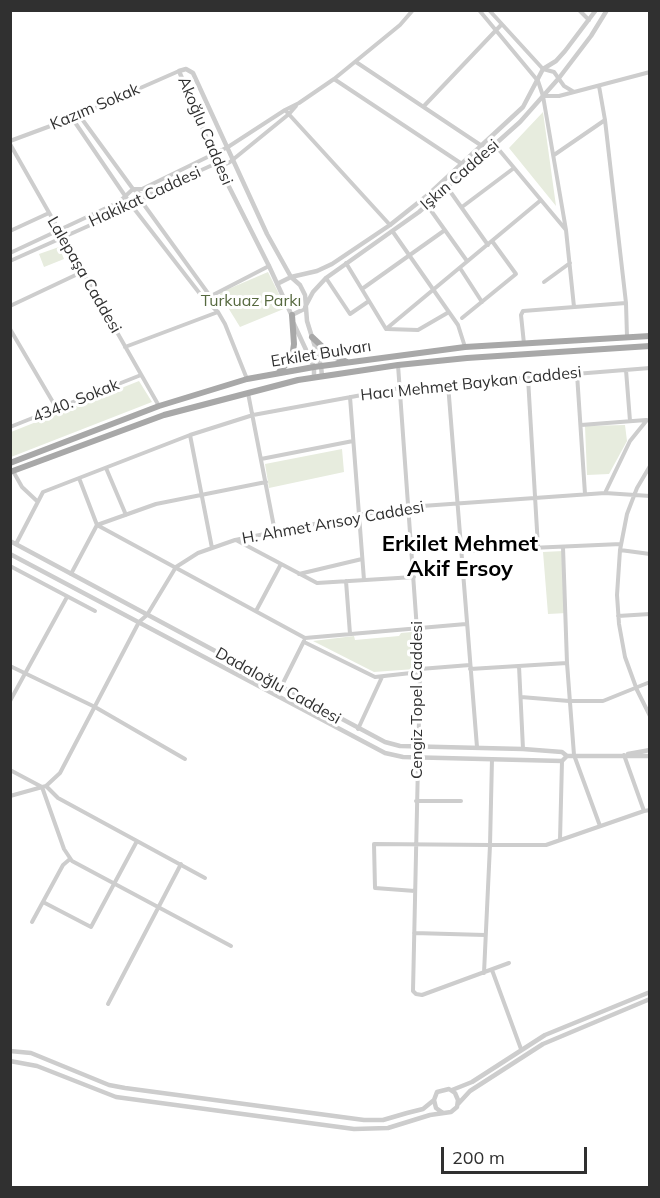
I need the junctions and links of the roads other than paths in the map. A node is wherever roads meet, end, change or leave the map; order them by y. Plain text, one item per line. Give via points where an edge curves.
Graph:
1 (413, 10) edge
2 (479, 10) edge
3 (489, 10) edge
4 (579, 10) edge
5 (596, 10) edge
6 (607, 10) edge
7 (590, 21) junction
8 (501, 25) junction
9 (496, 31) junction
10 (356, 62) junction
11 (543, 69) junction
12 (179, 71) junction
13 (650, 72) edge
14 (559, 78) junction
15 (334, 79) junction
16 (538, 81) junction
17 (598, 86) junction
18 (574, 92) junction
19 (543, 96) junction
20 (299, 103) junction
21 (424, 106) junction
22 (285, 110) junction
23 (289, 114) junction
24 (79, 115) junction
25 (72, 118) junction
26 (605, 120) junction
27 (10, 143) edge
28 (495, 145) junction
29 (482, 146) junction
30 (228, 147) junction
31 (213, 154) junction
32 (554, 155) junction
33 (233, 158) junction
34 (217, 163) junction
35 (462, 164) junction
36 (514, 168) junction
37 (447, 188) junction
38 (133, 189) junction
39 (126, 196) junction
40 (541, 200) junction
41 (142, 202) junction
42 (427, 205) junction
43 (132, 206) junction
44 (462, 207) junction
45 (49, 213) junction
46 (390, 225) junction
47 (445, 230) junction
48 (566, 230) junction
49 (10, 231) edge
50 (59, 231) junction
51 (393, 232) junction
52 (62, 236) junction
53 (490, 243) junction
54 (10, 253) edge
55 (410, 255) junction
56 (10, 261) edge
57 (467, 261) junction
58 (346, 263) junction
59 (570, 263) junction
60 (270, 266) junction
61 (460, 268) junction
62 (82, 272) junction
63 (291, 277) junction
64 (326, 278) junction
65 (544, 282) dead end
66 (277, 284) junction
67 (362, 289) junction
68 (434, 289) junction
69 (210, 296) junction
70 (204, 299) junction
71 (369, 301) junction
72 (483, 302) junction
73 (626, 303) junction
74 (212, 305) junction
75 (10, 306) edge
76 (306, 306) junction
77 (574, 307) junction
78 (218, 312) junction
79 (449, 312) junction
80 (292, 315) junction
81 (462, 318) dead end
82 (386, 328) junction
83 (10, 329) edge
84 (650, 336) edge
85 (312, 337) junction
86 (627, 337) junction
87 (524, 344) junction
88 (650, 346) edge
89 (125, 347) junction
90 (465, 347) junction
91 (348, 362) junction
92 (398, 365) junction
93 (321, 366) junction
94 (314, 367) junction
95 (650, 368) edge
96 (626, 370) junction
97 (278, 374) junction
98 (577, 374) junction
99 (141, 375) junction
100 (322, 376) junction
101 (314, 377) junction
102 (528, 378) junction
103 (247, 380) junction
104 (448, 384) junction
105 (400, 388) junction
106 (248, 392) junction
107 (350, 397) junction
108 (159, 406) junction
109 (57, 409) junction
110 (253, 415) junction
111 (648, 420) edge
112 (630, 421) junction
113 (581, 424) junction
114 (10, 427) edge
115 (190, 435) junction
116 (353, 441) junction
117 (261, 459) junction
118 (10, 463) edge
119 (650, 466) edge
120 (106, 468) junction
121 (12, 472) edge
122 (79, 478) junction
123 (266, 483) junction
124 (605, 493) junction
125 (202, 494) junction
126 (585, 494) junction
127 (634, 494) junction
128 (650, 496) edge
129 (534, 498) junction
130 (38, 502) junction
131 (459, 504) junction
132 (408, 507) junction
133 (126, 514) junction
134 (359, 515) junction
135 (97, 525) junction
136 (275, 532) junction
137 (235, 540) junction
138 (13, 543) edge
139 (621, 544) junction
140 (538, 547) junction
141 (563, 547) junction
142 (212, 548) junction
143 (620, 550) junction
144 (462, 551) junction
145 (650, 554) edge
146 (11, 556) edge
147 (362, 559) junction
148 (281, 564) junction
149 (10, 566) edge
150 (176, 567) junction
151 (71, 574) junction
152 (299, 574) junction
153 (414, 577) junction
154 (364, 580) junction
155 (346, 581) junction
156 (67, 597) junction
157 (96, 611) dead end
158 (256, 611) junction
159 (650, 614) edge
160 (147, 615) junction
161 (618, 616) junction
162 (139, 622) junction
163 (466, 624) junction
164 (418, 627) junction
165 (350, 634) junction
166 (305, 640) junction
167 (567, 663) junction
168 (10, 666) edge
169 (519, 666) junction
170 (470, 667) junction
171 (420, 671) junction
172 (25, 674) junction
173 (382, 676) junction
174 (650, 682) edge
175 (280, 687) junction
176 (636, 687) junction
177 (521, 697) junction
178 (10, 701) edge
179 (570, 701) junction
180 (95, 707) junction
181 (650, 716) edge
182 (358, 729) junction
183 (419, 746) junction
184 (477, 747) junction
185 (523, 749) junction
186 (650, 750) edge
187 (626, 754) junction
188 (574, 755) junction
189 (567, 756) junction
190 (650, 756) edge
191 (418, 758) junction
192 (185, 759) dead end
193 (492, 759) junction
194 (562, 760) junction
195 (10, 770) edge
196 (44, 786) junction
197 (10, 796) edge
198 (416, 801) junction
199 (461, 801) dead end
200 (647, 811) edge
201 (600, 825) junction
202 (560, 840) junction
203 (137, 841) junction
204 (415, 844) junction
205 (490, 845) junction
206 (70, 859) junction
207 (181, 864) junction
208 (205, 878) dead end
209 (114, 884) junction
210 (415, 891) junction
211 (43, 902) junction
212 (158, 908) junction
213 (32, 922) dead end
214 (414, 933) junction
215 (485, 935) junction
216 (231, 946) dead end
217 (509, 963) dead end
218 (492, 970) junction
219 (484, 973) junction
220 (650, 992) edge
221 (650, 999) edge
222 (108, 1004) dead end
223 (521, 1049) junction
224 (10, 1051) edge
225 (10, 1061) edge
226 (452, 1090) junction
227 (434, 1100) junction
228 (458, 1104) junction
229 (443, 1113) junction

1 - 10 street, Hakikat Caddesi
2 - 9 street
3 - 8 street
4 - 7 street
5 - 7 street, Işkın Caddesi
6 - 14 street, Işkın Caddesi
7 - 11 street, Işkın Caddesi via 556,61
8 - 9 street
8 - 11 street
9 - 16 street
9 - 21 street
10 - 15 street, Hakikat Caddesi
10 - 21 street
11 - 14 street
11 - 16 street, Işkın Caddesi
12 - 24 street, Kazım Sokak
12 - 30 street, Akoğlu Caddesi via 193,73
12 - 31 street, Akoğlu Caddesi
13 - 17 street
14 - 18 street
14 - 19 street, Işkın Caddesi
15 - 20 street, Hakikat Caddesi
15 - 35 street
16 - 19 street
16 - 29 street, Işkın Caddesi via 523,107
17 - 18 street
17 - 26 street
18 - 19 street
19 - 28 street, Işkın Caddesi
19 - 32 street
20 - 22 street, Hakikat Caddesi
20 - 23 street, Hakikat Caddesi
21 - 29 street
22 - 23 street
22 - 30 street, Hakikat Caddesi
23 - 33 street, Hakikat Caddesi
23 - 46 street
24 - 25 street, Kazım Sokak
24 - 38 street
25 - 27 street, Kazım Sokak
25 - 39 street
26 - 32 street
26 - 73 street
27 - 45 street, Lalepaşa Caddesi
28 - 36 street
28 - 37 street, Işkın Caddesi
29 - 35 street, Işkın Caddesi
30 - 31 street, Hakikat Caddesi
30 - 33 street, Akoğlu Caddesi
31 - 34 street, Akoğlu Caddesi
31 - 38 street, Hakikat Caddesi via 142,189
32 - 48 street
33 - 34 street, Hakikat Caddesi via 224,165
33 - 63 street, Akoğlu Caddesi
34 - 41 street, Hakikat Caddesi via 146,195
34 - 60 street, Akoğlu Caddesi
35 - 46 street, Işkın Caddesi
36 - 40 street
36 - 44 street
37 - 42 street, Işkın Caddesi
37 - 44 street
38 - 39 street, Hakikat Caddesi
38 - 41 street
39 - 43 street
39 - 50 street, Hakikat Caddesi
40 - 48 street
40 - 53 street
41 - 43 street, Hakikat Caddesi
41 - 69 street
42 - 47 street
42 - 51 street, Işkın Caddesi
43 - 52 street, Hakikat Caddesi
43 - 70 street
44 - 53 street
45 - 49 street
45 - 50 street, Lalepaşa Caddesi
46 - 63 street, Işkın Caddesi via 326,267
47 - 55 street
47 - 57 street
48 - 59 street
50 - 52 street, Lalepaşa Caddesi
50 - 54 street, Hakikat Caddesi
51 - 55 street
51 - 58 street, Işkın Caddesi
52 - 56 street, Hakikat Caddesi
52 - 62 street, Lalepaşa Caddesi
53 - 57 street
53 - 72 street via 516,274
55 - 67 street
55 - 68 street
57 - 61 street
58 - 64 street, Işkın Caddesi
58 - 67 street
59 - 65 street
59 - 77 street
60 - 66 street, Akoğlu Caddesi
60 - 69 street
61 - 68 street
61 - 72 street
62 - 75 street
62 - 89 street, Lalepaşa Caddesi
63 - 66 street, Işkın Caddesi
63 - 76 street, Akoğlu Caddesi via 300,285
64 - 71 street via 350,314
64 - 76 street, Işkın Caddesi
66 - 80 street, Akoğlu Caddesi
67 - 71 street
68 - 79 street
68 - 82 street
69 - 70 street
69 - 74 street
70 - 74 street
71 - 82 street
72 - 81 street
73 - 77 street
73 - 86 street
74 - 78 street
76 - 80 street, Işkın Caddesi
76 - 85 street, Akoğlu Caddesi
77 - 87 street via 523,311 520,315
78 - 89 street
78 - 103 street
79 - 82 street via 418,330
79 - 90 street
80 - 94 street, Akoğlu Caddesi
80 - 97 main road via 292,358
83 - 109 street
84 - 86 main road, Erkilet Bulvarı
85 - 91 main road via 332,355
85 - 93 street, Akoğlu Caddesi
86 - 87 main road, Erkilet Bulvarı
87 - 90 main road, Erkilet Bulvarı
88 - 92 main road, Erkilet Bulvarı
89 - 99 street, Lalepaşa Caddesi
90 - 91 main road, Erkilet Bulvarı
91 - 93 main road, Erkilet Bulvarı
92 - 100 main road, Erkilet Bulvarı
92 - 105 street, Cengiz Topel Caddesi
93 - 94 main road, Erkilet Bulvarı
93 - 100 street, Akoğlu Caddesi
94 - 97 main road, Erkilet Bulvarı
94 - 101 street, Akoğlu Caddesi
95 - 96 street, Hacı Mehmet Baykan Caddesi
96 - 98 street, Hacı Mehmet Baykan Caddesi
96 - 112 street
97 - 103 main road, Erkilet Bulvarı
98 - 102 street, Hacı Mehmet Baykan Caddesi
98 - 113 street
99 - 108 street, Lalepaşa Caddesi
99 - 109 street, 4340. Sokak
100 - 101 main road, Erkilet Bulvarı
101 - 106 main road, Erkilet Bulvarı
102 - 104 street, Hacı Mehmet Baykan Caddesi
102 - 129 street
103 - 108 main road, Erkilet Bulvarı
104 - 105 street, Hacı Mehmet Baykan Caddesi
104 - 131 street
105 - 107 street, Hacı Mehmet Baykan Caddesi
105 - 132 street, Cengiz Topel Caddesi
106 - 110 street
106 - 121 main road, Erkilet Bulvarı via 164,415
107 - 110 street, Hacı Mehmet Baykan Caddesi
107 - 116 street
108 - 118 main road, Erkilet Bulvarı
109 - 114 street, 4340. Sokak
110 - 115 street, Hacı Mehmet Baykan Caddesi
110 - 117 street
111 - 112 street
111 - 124 street via 630,441
112 - 113 street
113 - 126 street
115 - 120 street, Hacı Mehmet Baykan Caddesi
115 - 125 street
116 - 117 street
116 - 134 street
117 - 123 street
119 - 127 street
120 - 122 street, Hacı Mehmet Baykan Caddesi
120 - 133 street
121 - 130 street
122 - 130 street, Hacı Mehmet Baykan Caddesi via 44,492
122 - 135 street
123 - 125 street
123 - 136 street
124 - 126 street, H. Ahmet Arısoy Caddesi
124 - 127 street, H. Ahmet Arısoy Caddesi
125 - 133 street
125 - 142 street
126 - 129 street, H. Ahmet Arısoy Caddesi
127 - 128 street, H. Ahmet Arısoy Caddesi
127 - 139 street
129 - 131 street, H. Ahmet Arısoy Caddesi
129 - 140 street
130 - 138 street, Hacı Mehmet Baykan Caddesi
131 - 132 street, H. Ahmet Arısoy Caddesi
131 - 144 street
132 - 134 street, H. Ahmet Arısoy Caddesi
132 - 153 street, Cengiz Topel Caddesi
133 - 135 street
134 - 136 street, H. Ahmet Arısoy Caddesi
134 - 147 street
135 - 150 street
135 - 151 street
136 - 137 street, H. Ahmet Arısoy Caddesi
137 - 142 street, H. Ahmet Arısoy Caddesi
137 - 148 street
138 - 151 street, Dadaloğlu Caddesi
139 - 141 street
139 - 143 street
140 - 141 street
140 - 144 street
141 - 167 street
142 - 150 street, H. Ahmet Arısoy Caddesi
143 - 145 street
143 - 161 street
144 - 163 street
146 - 162 street, Dadaloğlu Caddesi
147 - 152 street
147 - 154 street
148 - 152 street
148 - 158 street
149 - 156 street
150 - 158 street
150 - 160 street, H. Ahmet Arısoy Caddesi
151 - 160 street, Dadaloğlu Caddesi
152 - 155 street via 317,583
153 - 154 street
153 - 164 street, Cengiz Topel Caddesi
154 - 155 street
155 - 165 street
156 - 157 street
156 - 172 street
158 - 166 street
159 - 161 street
160 - 162 street, H. Ahmet Arısoy Caddesi
160 - 175 street, Dadaloğlu Caddesi
161 - 176 street via 625,657
162 - 180 street
162 - 191 street, Dadaloğlu Caddesi via 378,750
163 - 164 street
163 - 170 street
164 - 165 street
164 - 171 street, Cengiz Topel Caddesi
165 - 166 street
166 - 173 street via 375,677
166 - 175 street
167 - 169 street
167 - 179 street
168 - 172 street
169 - 170 street
169 - 177 street
170 - 171 street
170 - 184 street
171 - 173 street
171 - 183 street, Cengiz Topel Caddesi
172 - 178 street
172 - 180 street
173 - 182 street
174 - 176 street
175 - 182 street, Dadaloğlu Caddesi
176 - 179 street via 607,700
176 - 181 street
177 - 179 street
177 - 185 street
179 - 188 street
180 - 192 street
180 - 196 street via 63,768
182 - 183 street, Dadaloğlu Caddesi via 385,742
183 - 184 street, Dadaloğlu Caddesi
183 - 191 street, Cengiz Topel Caddesi
184 - 185 street, Dadaloğlu Caddesi
185 - 189 street, Dadaloğlu Caddesi via 562,752
186 - 187 street, Dadaloğlu Caddesi
187 - 188 street, Dadaloğlu Caddesi
187 - 190 street, Dadaloğlu Caddesi
187 - 200 street
188 - 189 street, Dadaloğlu Caddesi
188 - 201 street
189 - 194 street
191 - 193 street, Dadaloğlu Caddesi
191 - 198 street, Cengiz Topel Caddesi
193 - 194 street, Dadaloğlu Caddesi
193 - 205 street
194 - 202 street
195 - 196 street
196 - 197 street
196 - 203 street via 55,796
196 - 206 street
198 - 199 street
198 - 204 street, Cengiz Topel Caddesi
200 - 201 street
201 - 202 street
202 - 205 street via 534,846
203 - 207 street
203 - 209 street
204 - 205 street
204 - 210 street, Cengiz Topel Caddesi
204 - 210 street via 374,844 373,884 377,889
205 - 215 street
206 - 209 street
206 - 211 street
207 - 208 street
207 - 212 street
209 - 211 street via 91,927
209 - 212 street
210 - 214 street, Cengiz Topel Caddesi
211 - 213 street
212 - 216 street
212 - 222 street
214 - 215 street
214 - 219 street, Cengiz Topel Caddesi via 412,989 416,994
215 - 219 street
217 - 218 street
218 - 219 street
218 - 223 street
220 - 223 street via 545,1035
221 - 228 street via 543,1044 470,1091
223 - 226 street via 472,1082
224 - 227 street via 31,1053 109,1085 364,1120 383,1120 423,1109
225 - 229 street via 37,1066 116,1097 354,1129 388,1128
226 - 227 street via 437,1092
226 - 228 street
227 - 229 street
228 - 229 street via 451,1112

